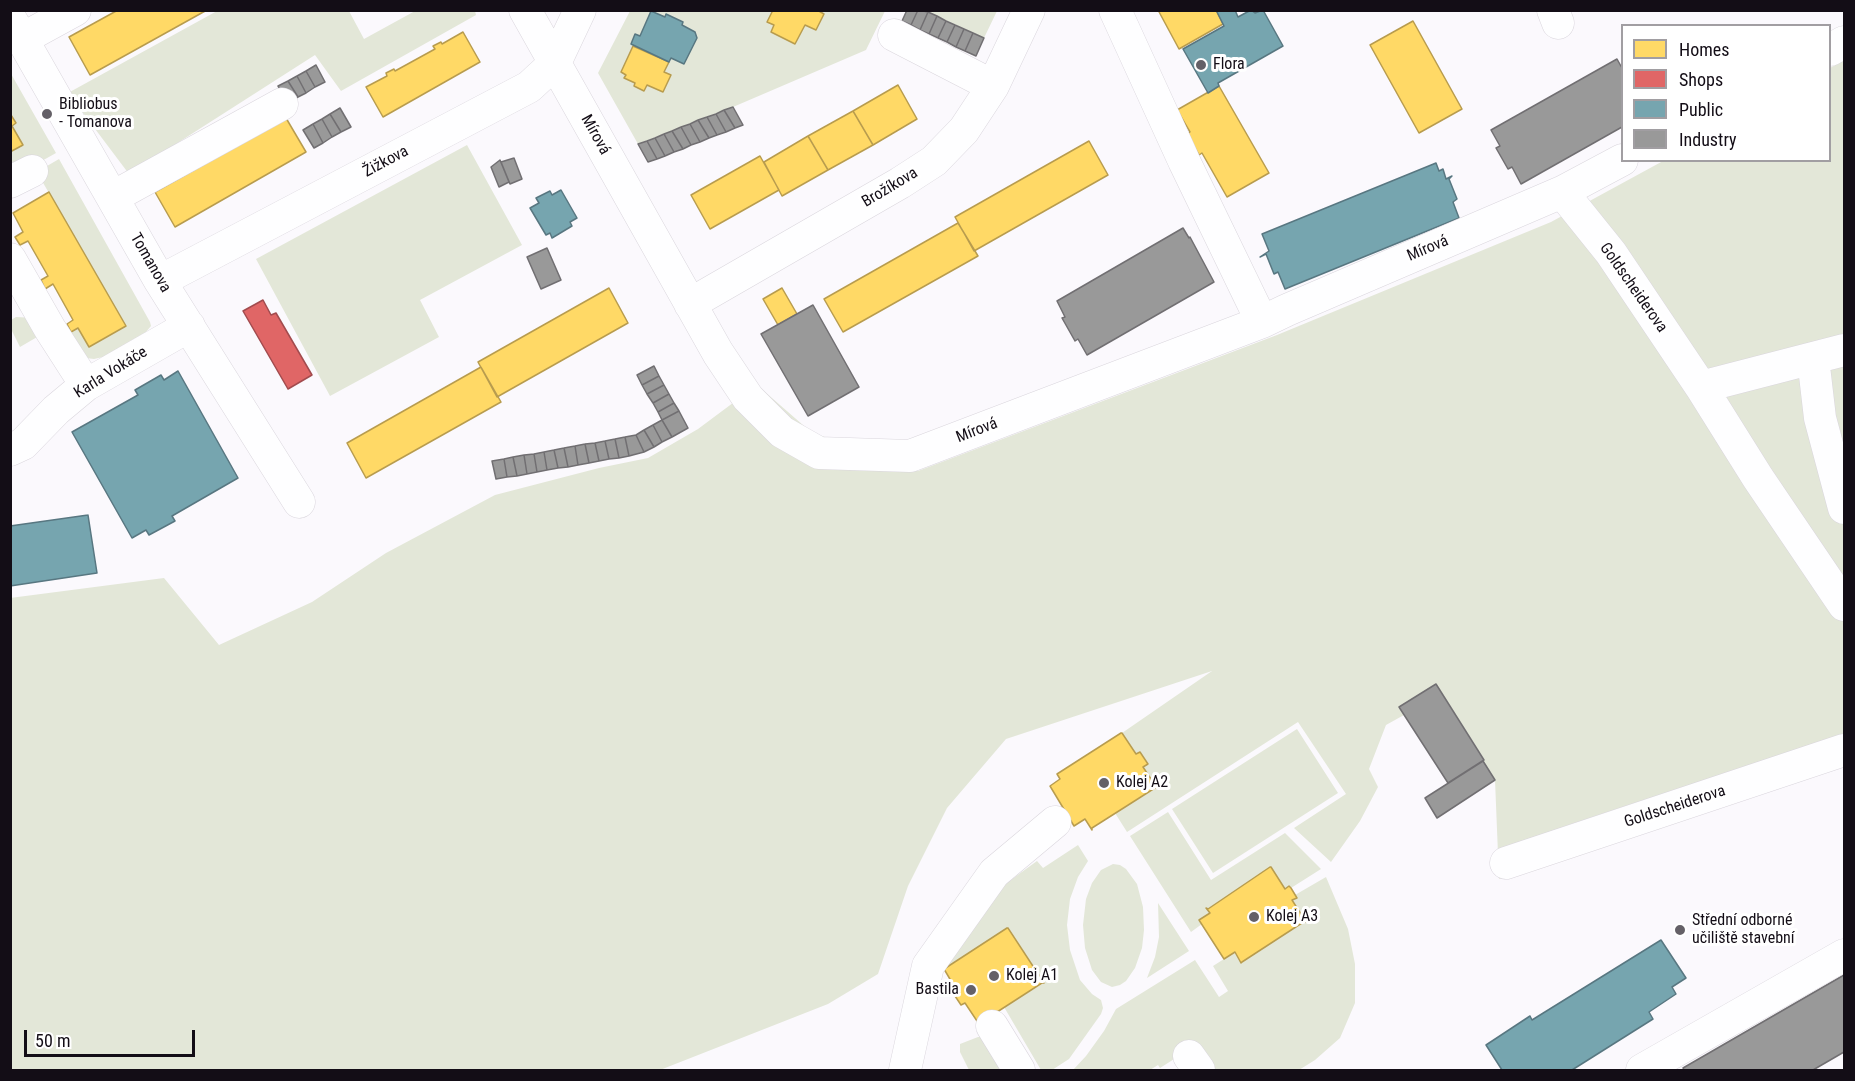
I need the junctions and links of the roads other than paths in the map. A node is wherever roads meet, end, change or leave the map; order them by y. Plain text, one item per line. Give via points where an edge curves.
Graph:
1 (75, 10) edge
2 (525, 10) edge
3 (580, 10) edge
4 (1029, 10) edge
5 (1115, 10) edge
6 (16, 28) edge
7 (894, 35) dead end
8 (1845, 42) edge
9 (1831, 49) edge
10 (555, 63) junction
11 (993, 86) junction
12 (282, 104) dead end
13 (1621, 161) edge
14 (1562, 192) junction
15 (113, 197) junction
16 (10, 258) edge
17 (160, 281) junction
18 (690, 304) junction
19 (1262, 322) junction
20 (189, 326) junction
21 (1845, 350) edge
22 (1813, 358) junction
23 (86, 385) junction
24 (1701, 387) junction
25 (10, 450) edge
26 (299, 502) dead end
27 (1845, 508) edge
28 (1845, 605) edge
29 (1845, 750) edge
30 (1056, 822) dead end
31 (1506, 863) dead end
32 (1845, 956) edge
33 (992, 1026) dead end
34 (904, 1071) edge
35 (1019, 1071) edge
36 (1642, 1071) edge

1 - 6 street
2 - 10 street, Mírová
3 - 10 street, Žižkova
4 - 11 street, Brožíkova
5 - 19 street
6 - 15 street, Tomanova
7 - 11 street
8 - 9 street
10 - 17 street, Žižkova via 529,87
10 - 18 street, Mírová
11 - 18 street, Brožíkova via 964,130 934,161
12 - 15 street
13 - 14 street, Mírová
14 - 19 street, Mírová
14 - 24 street, Goldscheiderova via 1611,253
15 - 17 street, Tomanova
16 - 23 street
17 - 20 street, Tomanova
18 - 19 street, Mírová via 748,398 783,432 819,453 910,456
20 - 23 street, Karla Vokáče
20 - 26 street, Tomanova
21 - 22 street
22 - 24 street
22 - 27 street via 1820,418
23 - 25 street, Karla Vokáče via 22,444
24 - 28 street, Goldscheiderova
29 - 31 street, Goldscheiderova
30 - 34 street via 994,873 928,966
32 - 36 street
33 - 35 street

